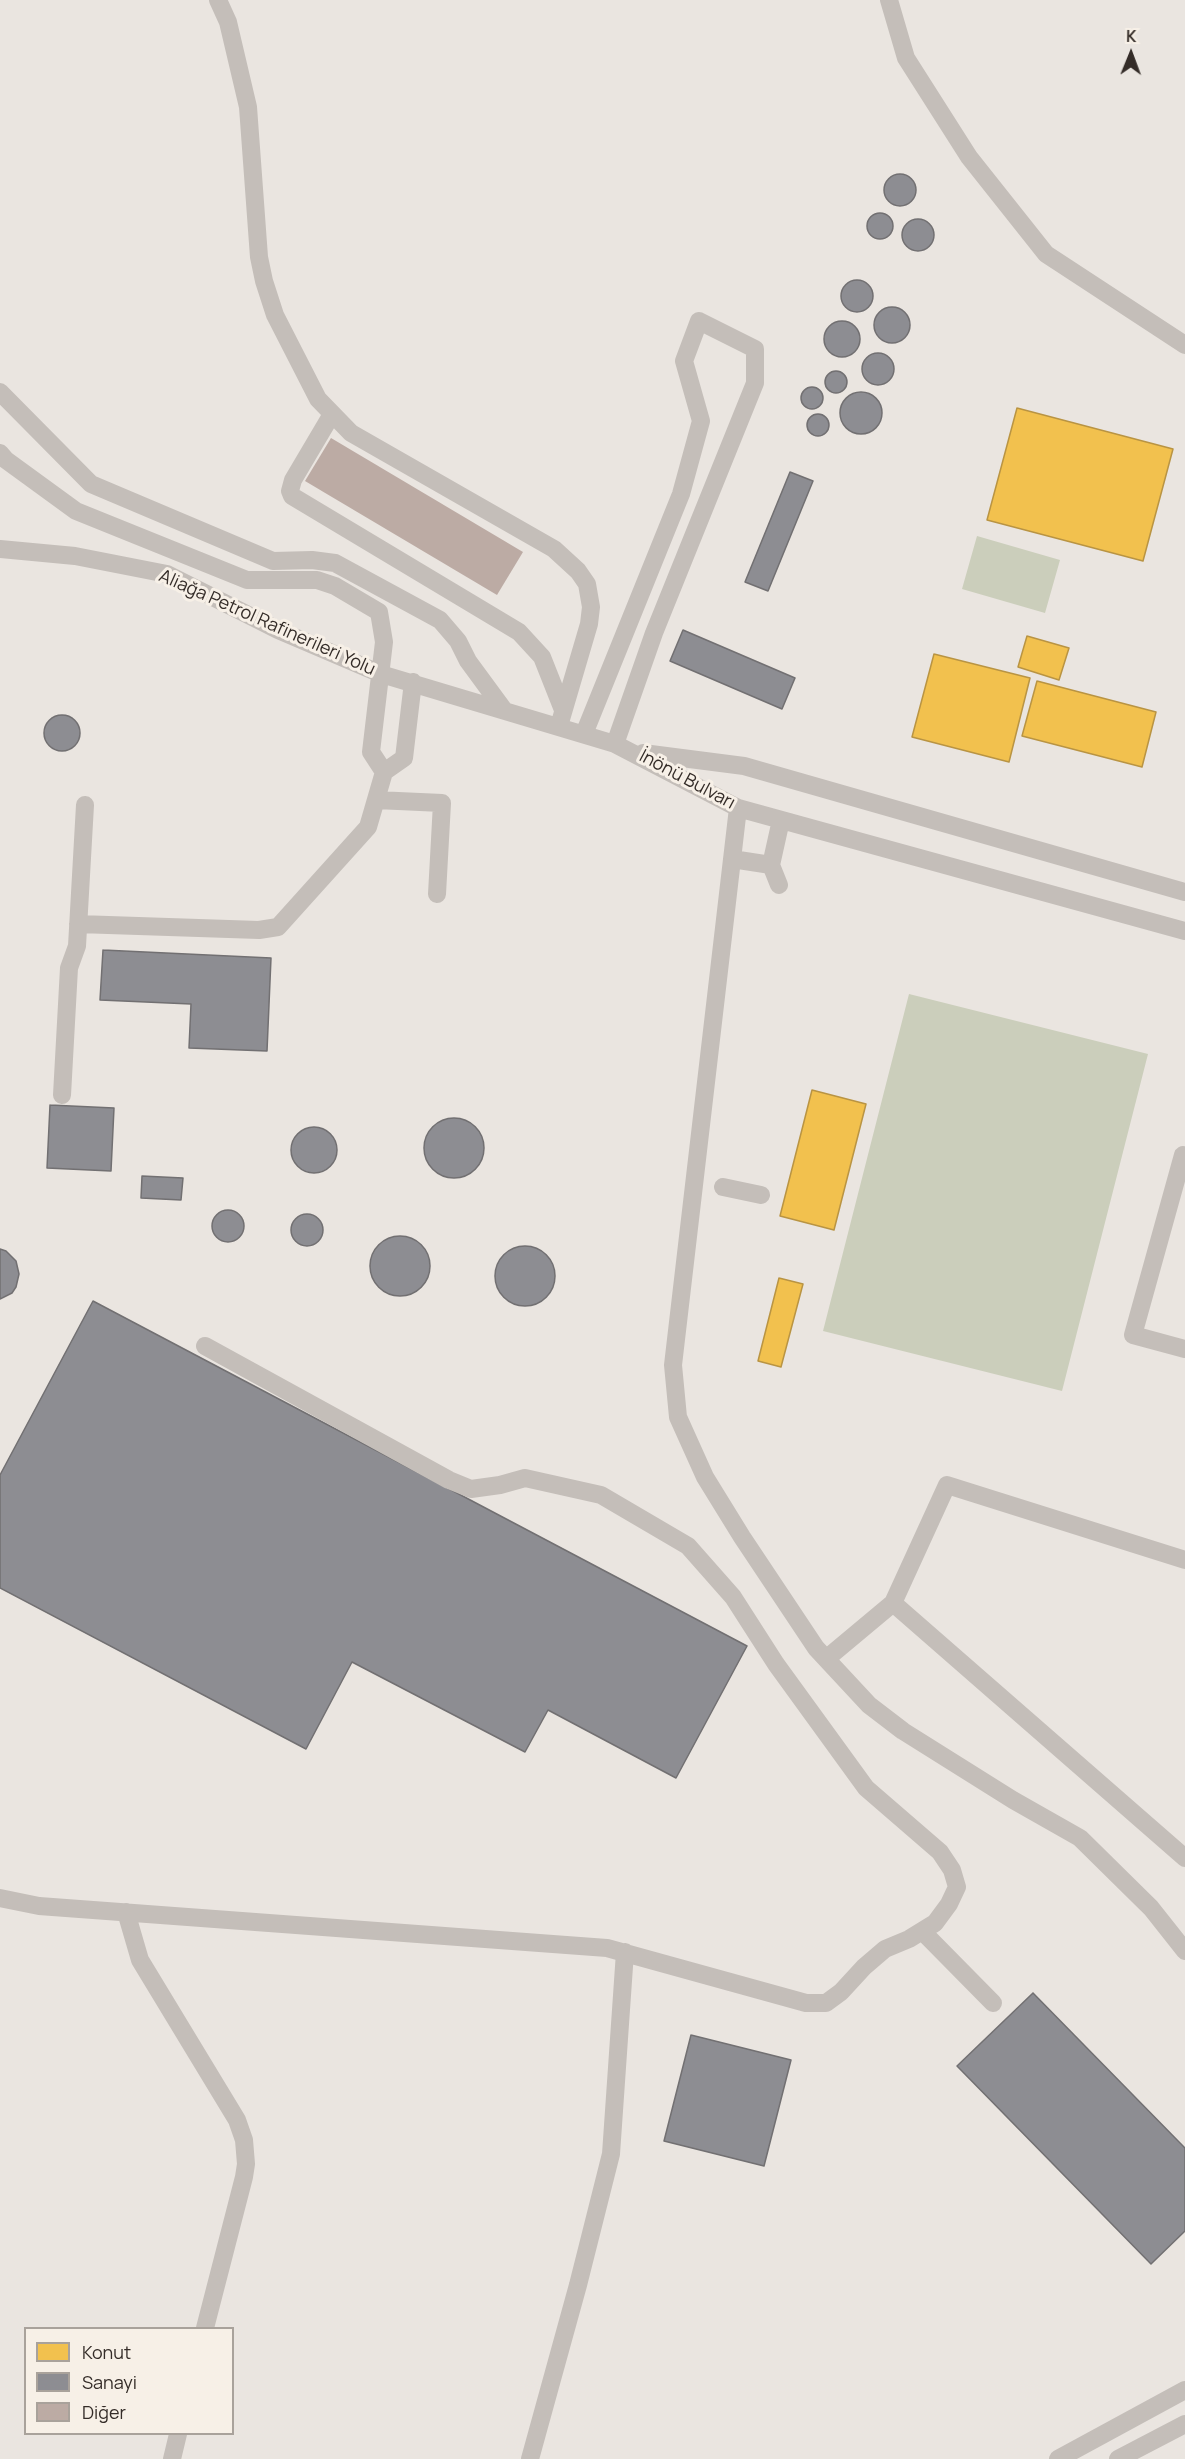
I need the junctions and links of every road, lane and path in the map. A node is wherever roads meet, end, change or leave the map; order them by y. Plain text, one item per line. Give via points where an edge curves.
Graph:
1 (218, 0) edge
2 (889, 0) edge
3 (1185, 345) edge
4 (0, 392) edge
5 (332, 414) junction
6 (0, 453) edge
7 (126, 499) junction
8 (172, 519) junction
9 (115, 527) junction
10 (219, 539) junction
11 (160, 544) junction
12 (0, 549) edge
13 (207, 564) junction
14 (381, 674) junction
15 (413, 682) junction
16 (504, 710) junction
17 (561, 718) junction
18 (584, 734) junction
19 (615, 744) junction
20 (632, 752) junction
21 (384, 772) junction
22 (376, 800) junction
23 (85, 805) dead end
24 (738, 808) junction
25 (781, 820) junction
26 (732, 859) junction
27 (771, 865) junction
28 (778, 885) dead end
29 (1185, 892) edge
30 (437, 894) dead end
31 (78, 924) junction
32 (1185, 931) edge
33 (62, 1095) dead end
34 (1183, 1155) dead end
35 (723, 1187) dead end
36 (761, 1195) dead end
37 (205, 1346) dead end
38 (1185, 1349) edge
39 (1185, 1560) edge
40 (893, 1603) junction
41 (826, 1659) junction
42 (1185, 1858) edge
43 (0, 1898) edge
44 (126, 1912) junction
45 (922, 1931) junction
46 (1185, 1951) edge
47 (625, 1952) junction
48 (993, 2003) dead end
49 (205, 2327) edge
50 (1185, 2390) edge
51 (1185, 2424) edge
52 (178, 2435) edge
53 (172, 2459) edge
54 (530, 2459) edge
55 (1058, 2459) edge
56 (1118, 2459) edge

1 - 5 street via 228,22 248,107 264,281 275,315 318,399
2 - 3 street via 906,58 969,157 1046,254
4 - 7 street via 91,484
5 - 17 street via 360,439 554,549 583,578 589,590 590,616
5 - 17 street via 290,485 292,496 519,632 542,657
6 - 9 street via 76,512
7 - 8 street
7 - 9 street
8 - 10 street
8 - 11 street
9 - 11 street
10 - 13 street
10 - 16 street via 273,561 335,563 440,620 458,640 468,661
11 - 13 street
12 - 14 street, Aliağa Petrol Rafinerileri Yolu via 75,556 167,574 278,630
13 - 14 street via 247,580 317,580 335,586 378,612 384,642
14 - 15 street, Aliağa Petrol Rafinerileri Yolu
14 - 21 street via 371,752
15 - 16 street, Aliağa Petrol Rafinerileri Yolu
15 - 21 street via 404,758
16 - 17 street, Aliağa Petrol Rafinerileri Yolu
17 - 18 street, Aliağa Petrol Rafinerileri Yolu
18 - 19 street, Aliağa Petrol Rafinerileri Yolu
18 - 19 street via 681,494 700,421 684,361 699,321 754,350 755,383 654,633
19 - 20 street, Aliağa Petrol Rafinerileri Yolu
20 - 24 street, İnönü Bulvarı
20 - 29 street, İnönü Bulvarı via 744,766
21 - 22 street
22 - 30 street via 442,803
22 - 31 street via 368,826 278,927 259,930
23 - 31 street
24 - 25 street, İnönü Bulvarı
24 - 26 street
25 - 27 street
25 - 32 street, İnönü Bulvarı
26 - 27 street
26 - 41 street via 673,1365 678,1417 723,1507
27 - 28 street
31 - 33 street via 77,946 69,968
34 - 38 street via 1133,1335
35 - 36 street
37 - 45 street via 449,1480 471,1489 525,1478 601,1495 688,1546 733,1597 866,1788 940,1852 952,1870 957,1887 949,1904 935,1923
39 - 40 street via 947,1485
40 - 41 street
40 - 42 street
41 - 46 street via 869,1705 903,1731 1080,1838 1151,1908
43 - 44 street via 39,1906
44 - 47 street via 587,1945
44 - 49 street via 140,1960 237,2120 244,2140 244,2176
45 - 47 street via 885,1949 826,2003 794,2001
45 - 48 street
47 - 54 street via 611,2154
50 - 55 street
51 - 56 street
52 - 53 street

